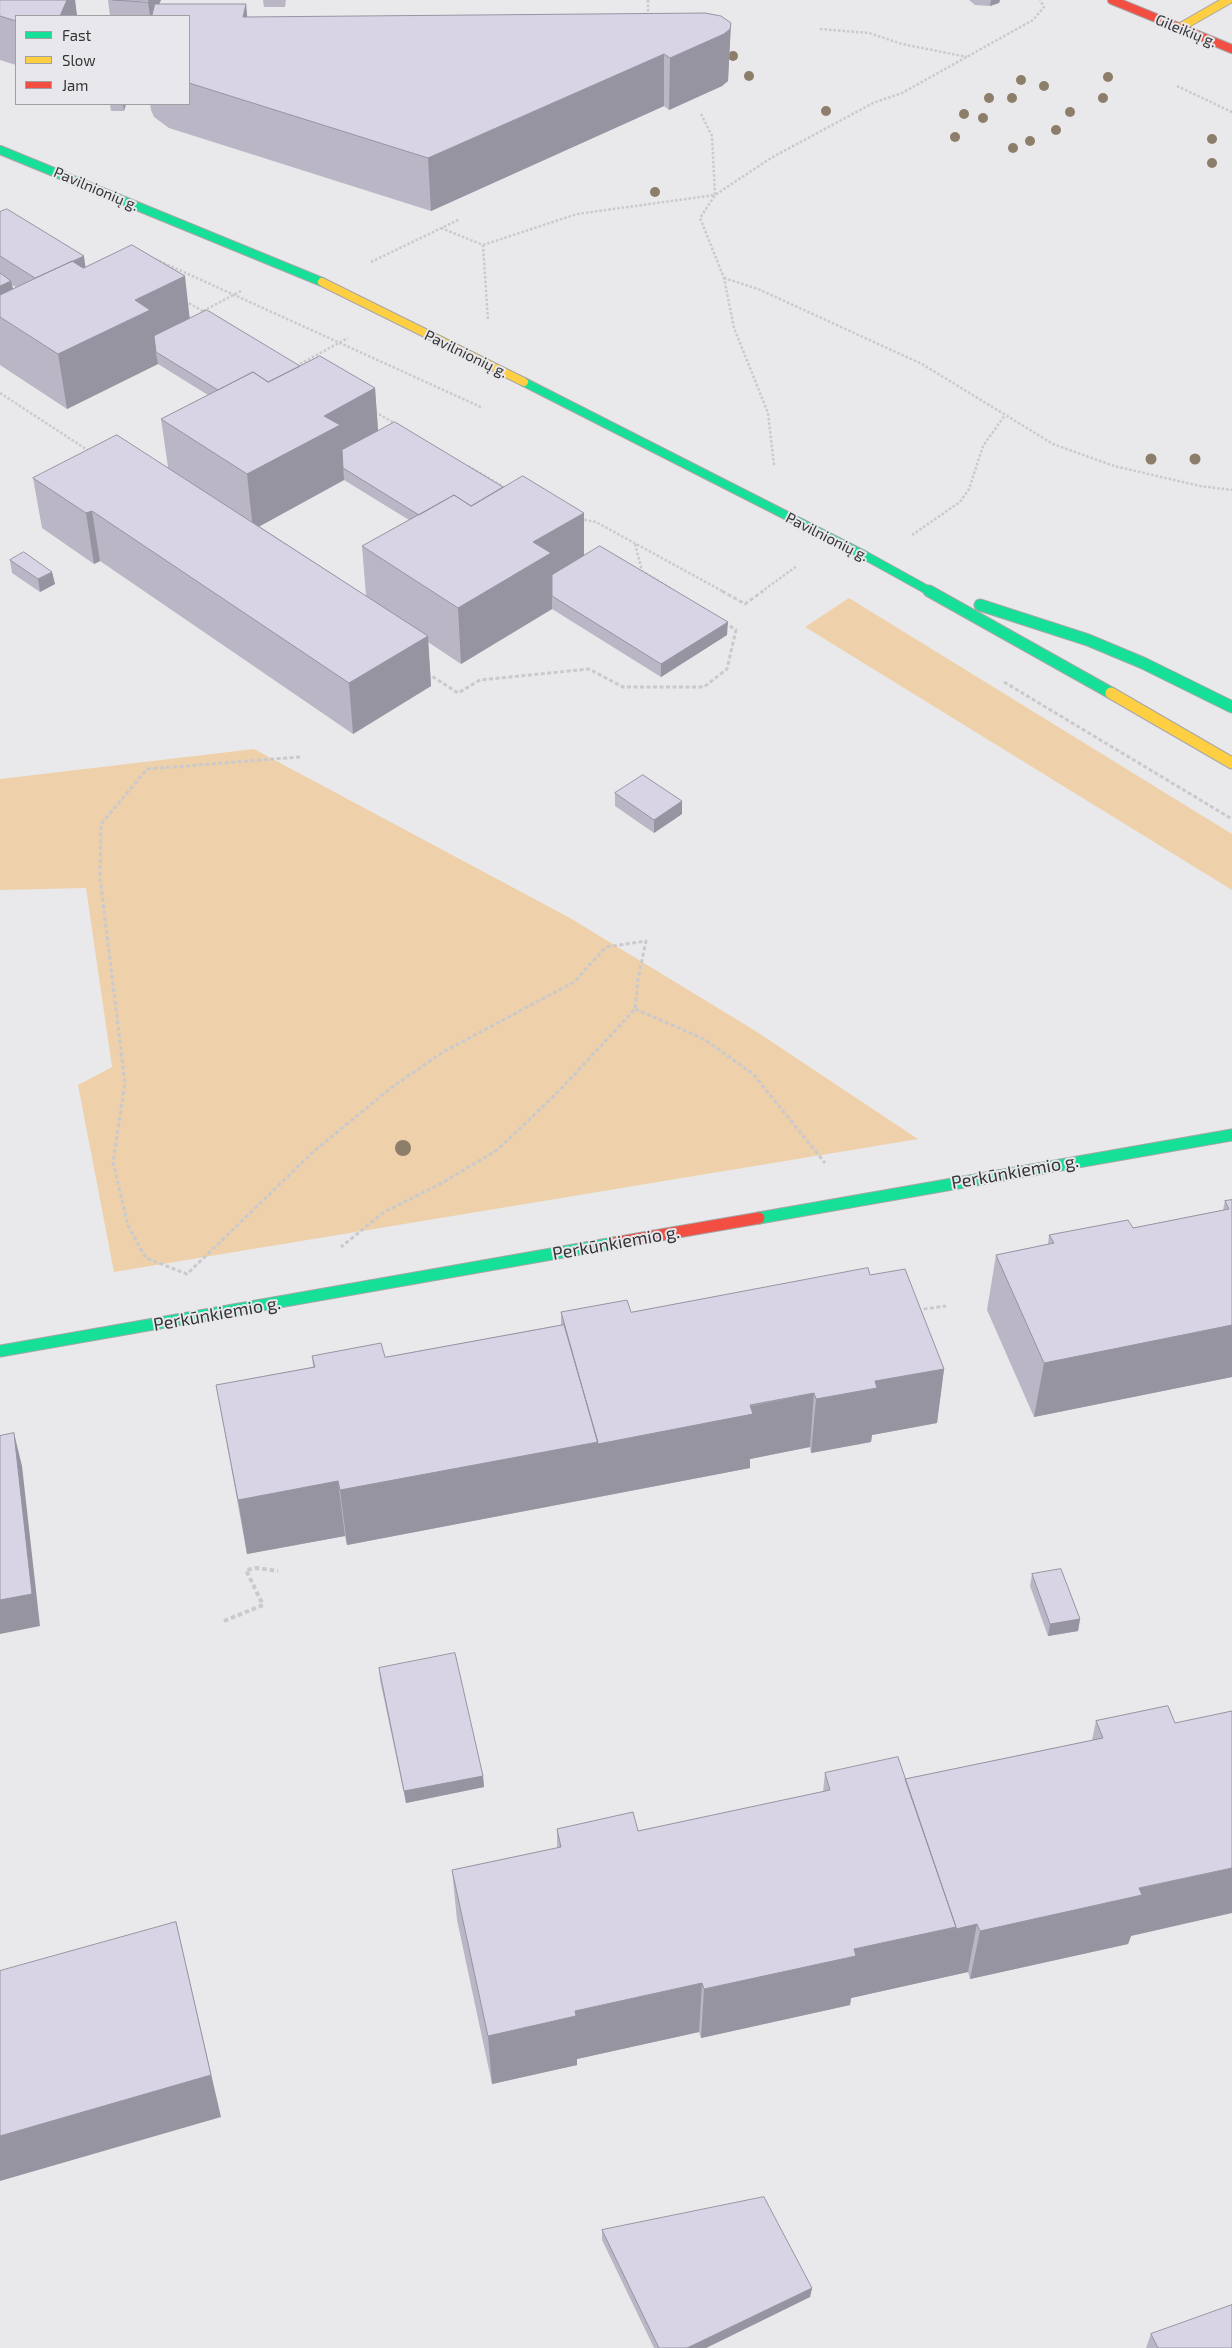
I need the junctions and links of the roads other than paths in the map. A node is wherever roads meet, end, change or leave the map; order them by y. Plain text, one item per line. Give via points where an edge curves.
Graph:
1 (1112, 0) edge
2 (1199, 0) edge
3 (1228, 0) edge
4 (1219, 10) junction
5 (1178, 28) junction
6 (1232, 49) edge
7 (0, 150) edge
8 (920, 585) junction
9 (1232, 707) edge
10 (1232, 763) edge
11 (1232, 1135) edge
12 (0, 1351) edge

1 - 5 street, Gileikių g.
2 - 4 street, Gileikių g.
3 - 4 street
4 - 5 street
5 - 6 street, Gileikių g.
7 - 8 street, Pavilnionių g. via 326,284
8 - 9 street, Pavilnionių g. via 1088,640
8 - 10 street, Pavilnionių g.
11 - 12 street, Perkūnkiemio g.

